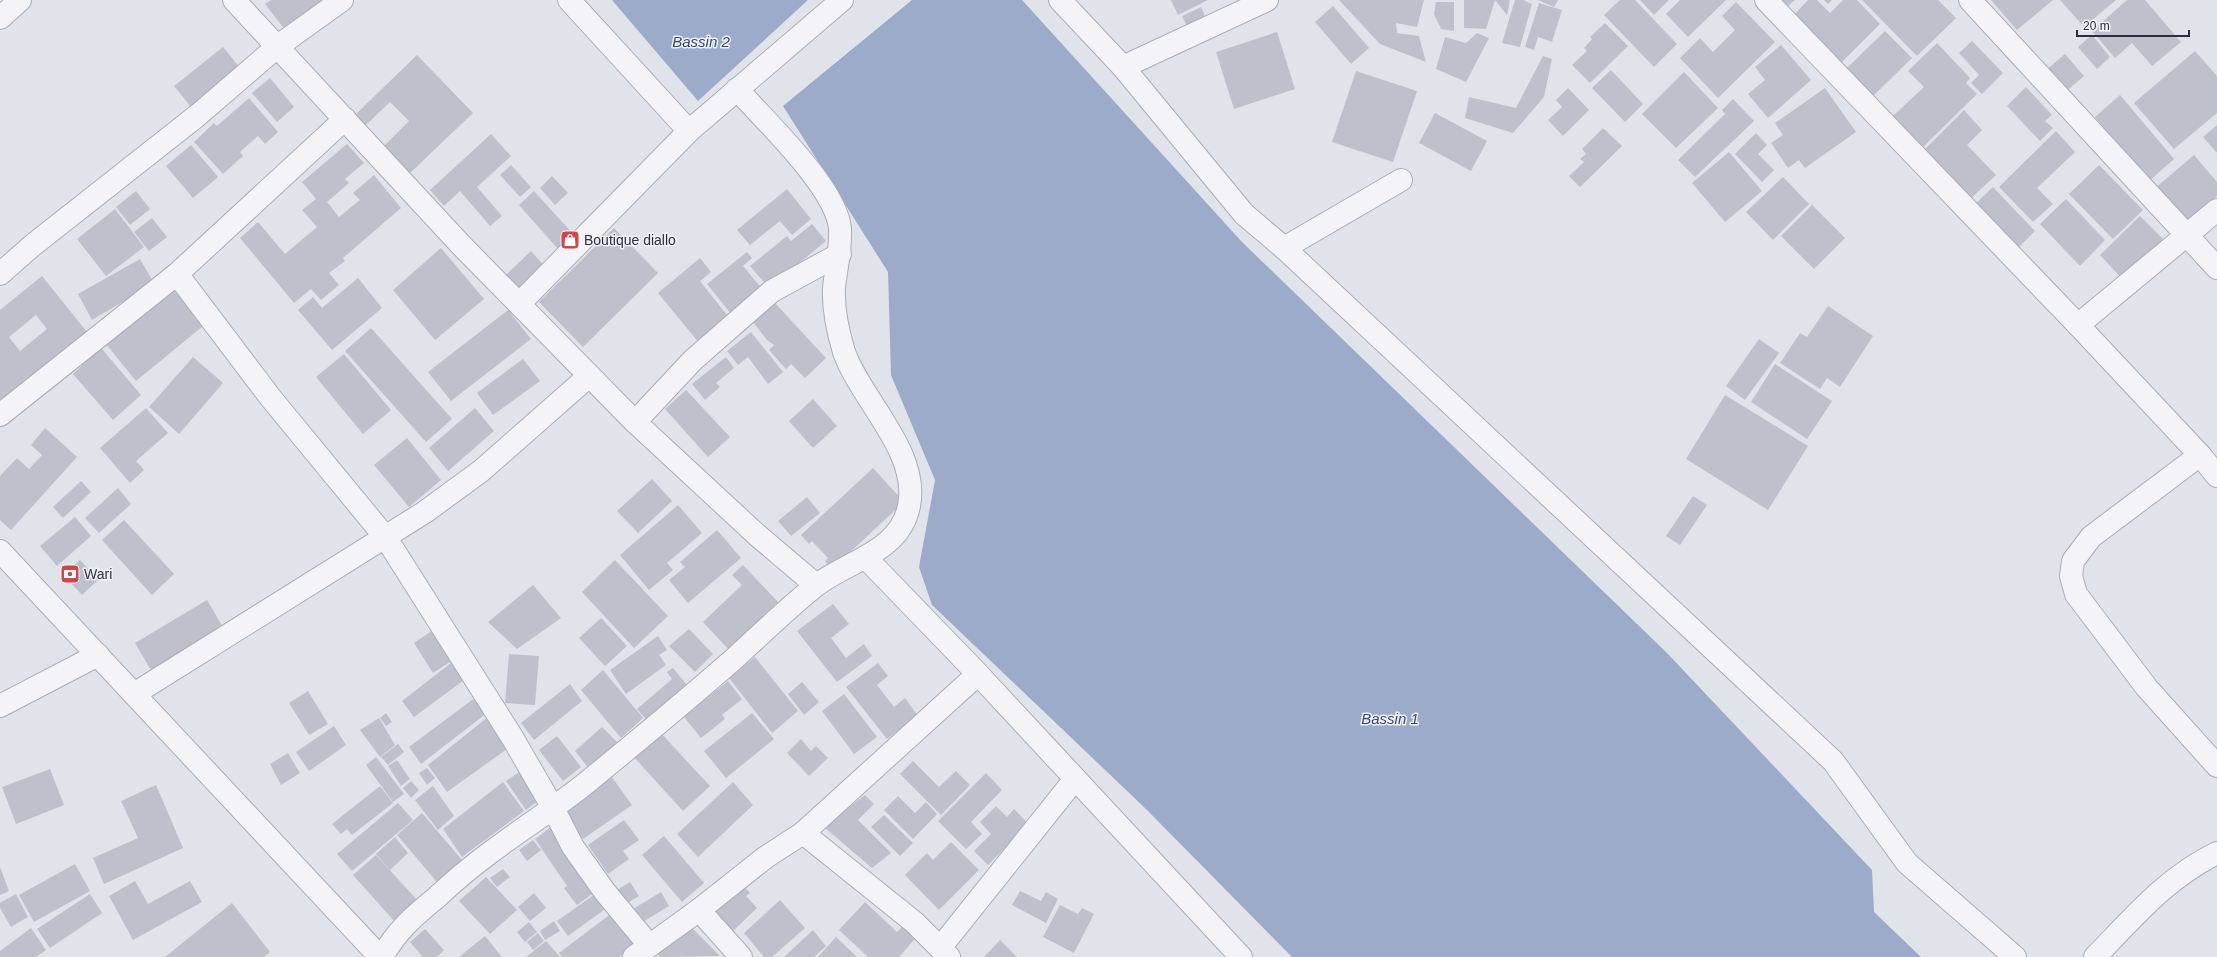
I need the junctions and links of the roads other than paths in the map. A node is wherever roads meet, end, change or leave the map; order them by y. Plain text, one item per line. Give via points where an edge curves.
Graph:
1 (20, 0) edge
2 (234, 0) edge
3 (342, 0) edge
4 (569, 0) edge
5 (842, 0) edge
6 (1060, 0) edge
7 (1267, 0) edge
8 (1766, 0) edge
9 (1970, 0) edge
10 (0, 18) edge
11 (278, 46) junction
12 (1123, 67) junction
13 (737, 89) junction
14 (345, 119) junction
15 (689, 131) junction
16 (1401, 180) dead end
17 (2217, 210) edge
18 (2186, 235) junction
19 (1284, 248) junction
20 (840, 254) junction
21 (2217, 268) edge
22 (0, 274) edge
23 (177, 274) junction
24 (519, 304) junction
25 (2078, 325) junction
26 (589, 376) junction
27 (0, 415) edge
28 (635, 422) junction
29 (2200, 455) junction
30 (2217, 476) edge
31 (386, 538) junction
32 (0, 551) edge
33 (866, 558) junction
34 (816, 585) junction
35 (98, 656) junction
36 (978, 674) junction
37 (134, 694) junction
38 (0, 706) edge
39 (2217, 766) edge
40 (1075, 779) junction
41 (553, 808) junction
42 (803, 833) junction
43 (2217, 853) edge
44 (699, 910) junction
45 (642, 951) edge
46 (945, 952) edge
47 (381, 957) edge
48 (741, 957) edge
49 (1241, 957) edge
50 (2015, 957) edge
51 (2095, 957) edge

1 - 10 street
2 - 11 street
3 - 11 street
4 - 15 street
5 - 13 street
6 - 12 street
7 - 12 street
8 - 25 street
9 - 18 street
11 - 14 street
11 - 22 street via 198,115 39,240
12 - 19 street via 1244,214
13 - 15 street
13 - 20 street via 814,174 840,226
14 - 23 street
14 - 24 street
15 - 24 street
16 - 19 street
17 - 18 street
18 - 21 street
18 - 25 street
19 - 50 street via 1832,761 1907,863
20 - 28 street via 772,291 693,360
20 - 33 street via 834,289 836,318 844,352 895,441 906,467 910,485 910,504 904,521 891,539
23 - 27 street
23 - 31 street via 270,397
24 - 26 street
25 - 29 street
26 - 28 street
26 - 31 street via 481,471
28 - 34 street via 756,535
29 - 30 street
29 - 39 street via 2091,538 2073,561 2070,576 2076,594 2146,688
31 - 37 street
31 - 41 street via 512,737
32 - 35 street
33 - 34 street
33 - 36 street
34 - 41 street via 698,690
35 - 37 street
35 - 38 street
36 - 40 street
36 - 42 street
37 - 47 street
40 - 46 street
40 - 49 street
41 - 45 street via 573,848 605,892
41 - 47 street via 489,853 404,925 392,938
42 - 44 street via 766,857
42 - 46 street via 914,922
43 - 51 street via 2166,884
44 - 45 street
44 - 48 street

